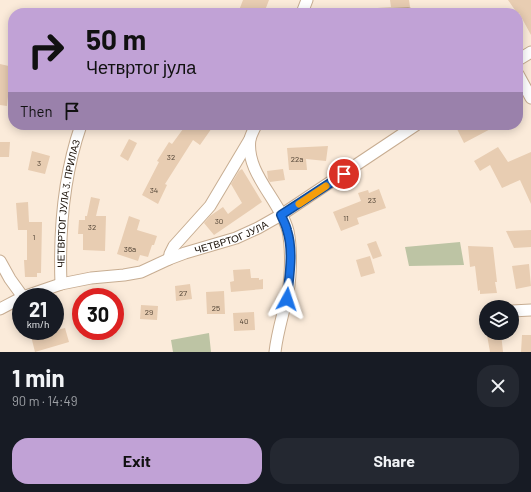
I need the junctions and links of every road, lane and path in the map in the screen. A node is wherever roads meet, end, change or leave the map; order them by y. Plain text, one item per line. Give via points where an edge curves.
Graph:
1 (523, 83) edge
2 (531, 98) edge
3 (80, 130) edge
4 (254, 130) edge
5 (408, 130) edge
6 (250, 139) junction
7 (281, 215) junction
8 (169, 259) junction
9 (0, 261) edge
10 (5, 278) edge
11 (61, 284) junction
12 (14, 288) edge
13 (49, 288) edge
14 (12, 302) edge
15 (0, 309) edge
16 (531, 310) edge
17 (519, 311) edge
18 (276, 352) edge

1 - 2 street
3 - 11 street, ЧЕТВРТОГ ЈУЛА 3. ПРИЛАЗ via 64,190
4 - 6 street
5 - 7 street, ЧЕТВРТОГ ЈУЛА
6 - 7 street via 253,164
6 - 8 street via 210,206 174,246
7 - 8 street, ЧЕТВРТОГ ЈУЛА via 236,238
7 - 18 street via 290,244 290,264 287,299 277,336
8 - 11 street, ЧЕТВРТОГ ЈУЛА via 141,272
9 - 10 street
10 - 12 street
11 - 13 street, ЧЕТВРТОГ ЈУЛА
14 - 15 street, ЧЕТВРТОГ ЈУЛА
16 - 17 street

